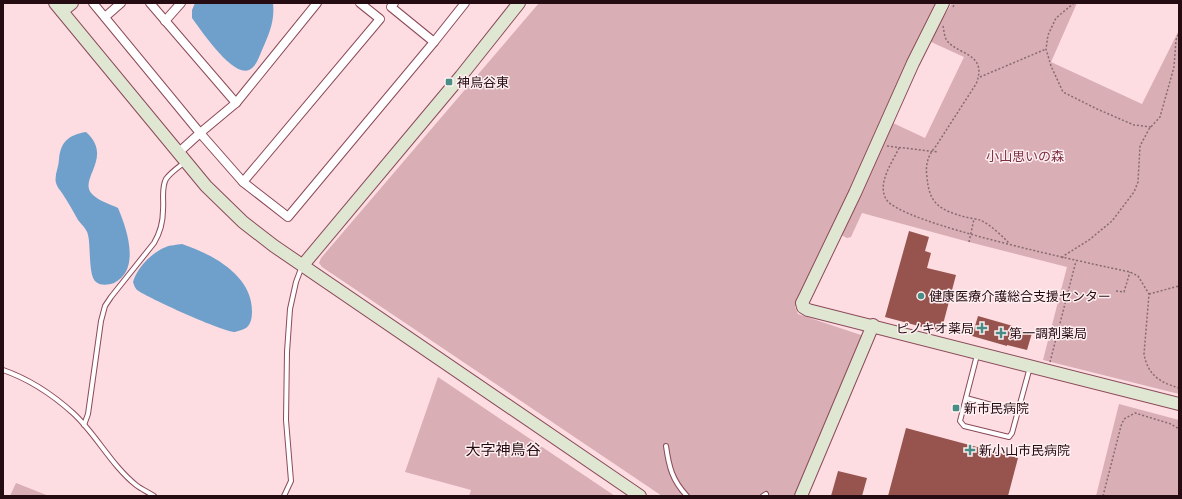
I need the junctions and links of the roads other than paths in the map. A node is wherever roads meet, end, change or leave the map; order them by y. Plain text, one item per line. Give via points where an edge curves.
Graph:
1 (72, 3) edge
2 (93, 3) edge
3 (121, 3) edge
4 (150, 3) edge
5 (181, 3) edge
6 (317, 3) edge
7 (360, 3) edge
8 (394, 3) edge
9 (465, 3) edge
10 (519, 3) edge
11 (947, 6) edge
12 (59, 7) edge
13 (105, 17) junction
14 (166, 21) junction
15 (434, 42) junction
16 (236, 103) junction
17 (200, 133) junction
18 (182, 157) junction
19 (243, 182) junction
20 (303, 265) junction
21 (873, 325) junction
22 (977, 353) junction
23 (1030, 366) junction
24 (3, 370) edge
25 (966, 398) junction
26 (1179, 404) edge
27 (1018, 412) junction
28 (84, 425) junction
29 (666, 446) dead end
30 (154, 496) edge
31 (284, 496) edge
32 (640, 496) edge
33 (687, 496) edge
34 (800, 496) edge

1 - 12 street
2 - 13 street
3 - 13 street
4 - 14 street
5 - 14 street
6 - 16 street
7 - 19 street via 380,19
8 - 15 street via 391,7
9 - 15 street
10 - 20 street
11 - 21 street via 913,63 802,303 808,310
12 - 18 street
13 - 17 street
14 - 16 street
15 - 19 street via 288,217
16 - 17 street
17 - 18 street
17 - 19 street
18 - 20 street via 206,186 243,222
18 - 28 lane via 164,185 160,233 105,306 88,414
20 - 31 lane via 290,309 286,420 291,481
20 - 32 street
21 - 22 street
21 - 34 street
22 - 23 street
22 - 25 lane
23 - 26 street
23 - 27 lane
24 - 28 lane via 22,377 48,394
25 - 27 lane
25 - 27 lane via 960,421 964,426 1009,437
28 - 30 lane via 136,485
29 - 33 lane via 668,464

